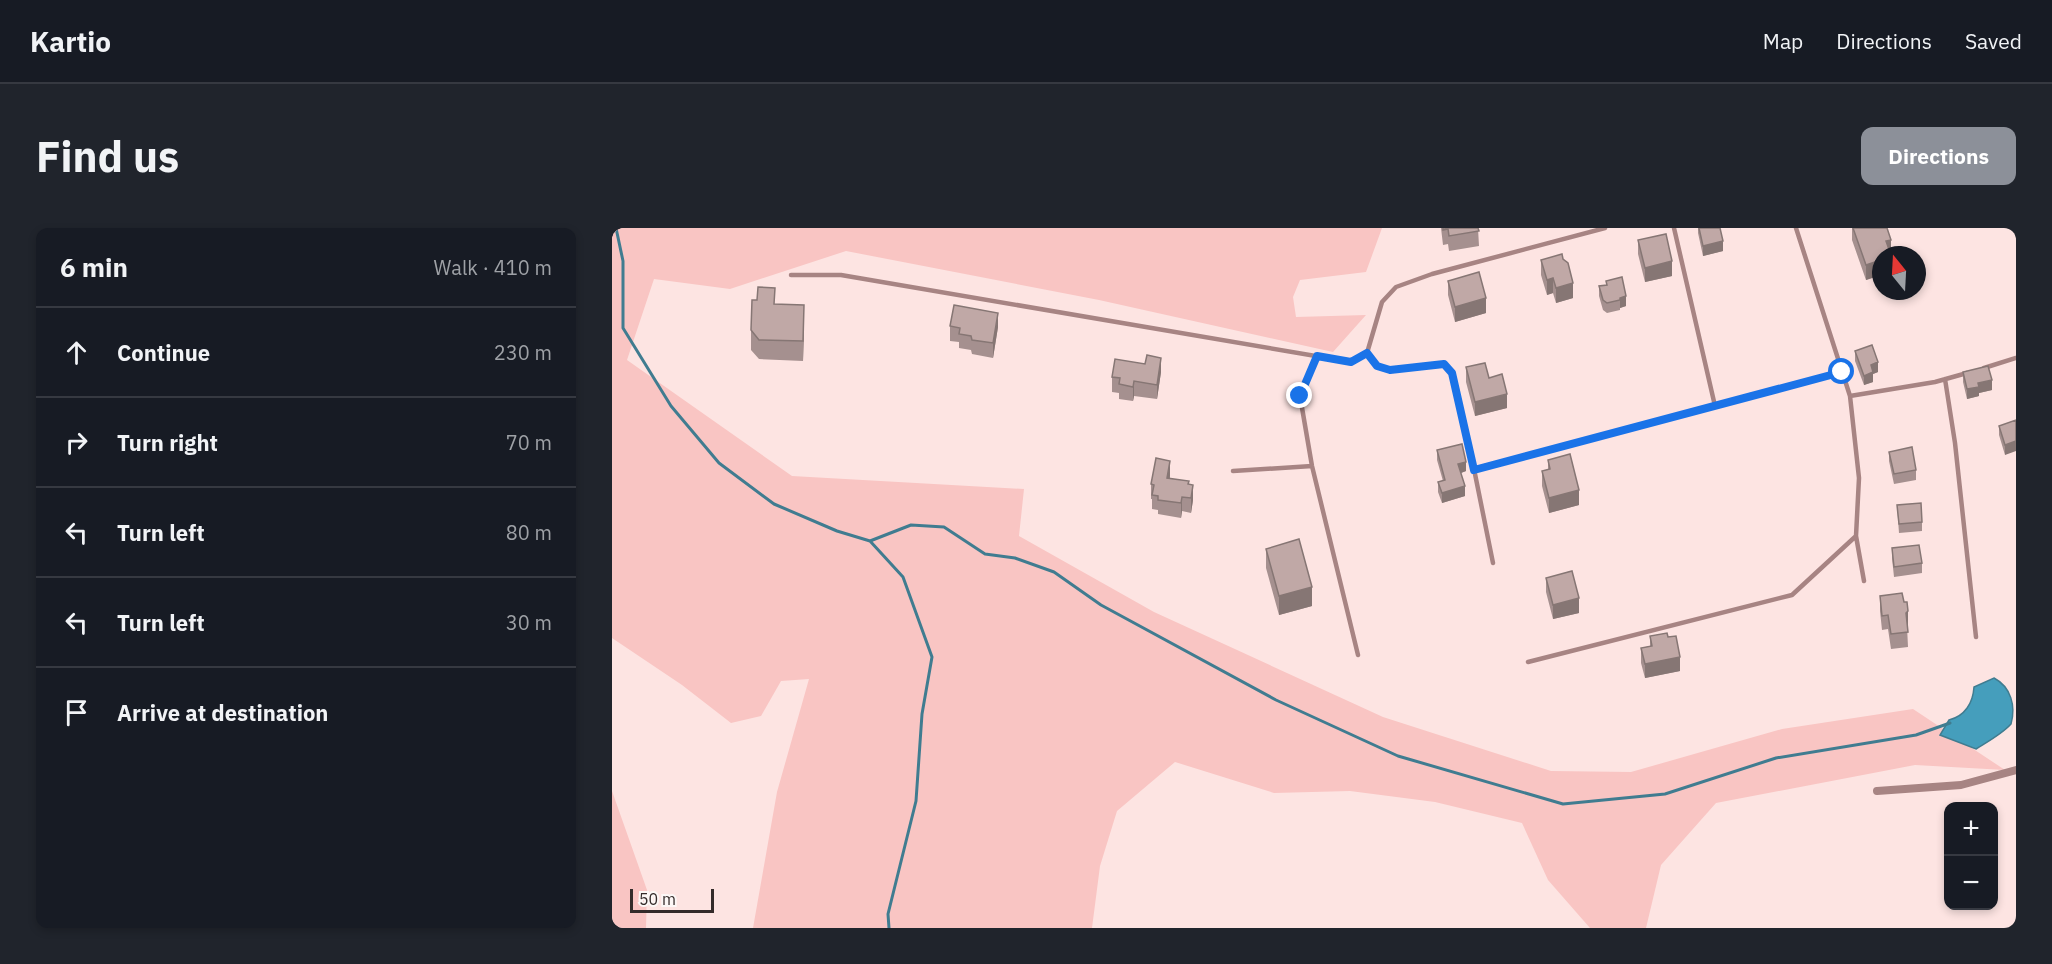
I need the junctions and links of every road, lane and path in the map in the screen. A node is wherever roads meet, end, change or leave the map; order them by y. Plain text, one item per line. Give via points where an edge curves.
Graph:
1 (1605, 228) edge
2 (1674, 228) edge
3 (1796, 228) edge
4 (791, 275) dead end
5 (1367, 353) junction
6 (1317, 356) junction
7 (2016, 358) edge
8 (1981, 369) edge
9 (1972, 371) edge
10 (1842, 372) junction
11 (1944, 380) junction
12 (1850, 396) junction
13 (1715, 406) junction
14 (1312, 466) junction
15 (1474, 470) junction
16 (1233, 471) dead end
17 (1856, 536) junction
18 (1493, 562) dead end
19 (1864, 581) dead end
20 (1977, 637) dead end
21 (1358, 655) dead end
22 (1528, 662) dead end
23 (2016, 770) edge
24 (1876, 791) dead end

1 - 5 lane via 1396,287 1382,302
2 - 13 lane
3 - 10 lane
4 - 6 lane via 841,275
5 - 6 lane via 1351,362
5 - 15 lane via 1377,366 1390,370 1444,364 1452,373
6 - 14 lane via 1300,396
7 - 8 lane
9 - 11 lane
10 - 12 lane
10 - 13 lane
11 - 12 lane
11 - 20 lane
12 - 17 lane via 1859,478
13 - 15 lane
14 - 16 lane
14 - 21 lane
15 - 18 lane
17 - 19 lane
17 - 22 lane via 1792,595
23 - 24 street via 1961,785

